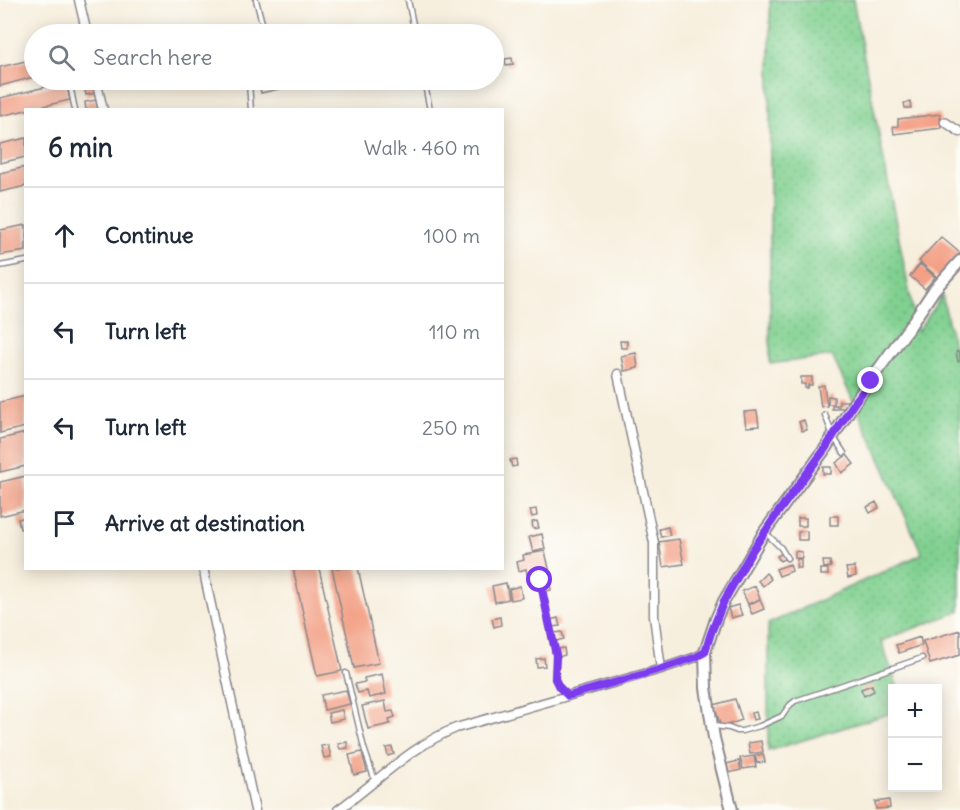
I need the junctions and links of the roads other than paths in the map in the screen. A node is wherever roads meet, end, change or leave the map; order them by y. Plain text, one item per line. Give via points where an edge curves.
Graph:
1 (79, 0) edge
2 (256, 0) edge
3 (408, 0) edge
4 (85, 24) edge
5 (262, 24) edge
6 (413, 24) edge
7 (71, 90) dead end
8 (98, 90) edge
9 (249, 90) edge
10 (426, 90) edge
11 (75, 108) edge
12 (103, 108) edge
13 (251, 108) edge
14 (430, 108) edge
15 (945, 122) dead end
16 (960, 132) edge
17 (24, 261) edge
18 (960, 261) edge
19 (0, 266) edge
20 (618, 374) dead end
21 (825, 415) dead end
22 (833, 436) junction
23 (844, 453) dead end
24 (765, 531) junction
25 (787, 558) dead end
26 (203, 570) edge
27 (540, 580) dead end
28 (705, 652) junction
29 (922, 658) dead end
30 (661, 669) junction
31 (346, 673) dead end
32 (568, 696) junction
33 (711, 725) junction
34 (375, 782) junction
35 (255, 810) edge
36 (338, 810) edge
37 (732, 810) edge

1 - 4 street
2 - 5 lane
3 - 6 lane
7 - 11 lane
8 - 12 street
9 - 13 lane
10 - 14 lane
15 - 16 street
17 - 19 lane
18 - 22 street via 934,290
20 - 30 street via 654,543 654,616
21 - 22 lane
22 - 23 lane
22 - 24 street
24 - 25 lane
24 - 28 street via 724,601
26 - 35 street
27 - 32 lane via 556,655 555,679
28 - 30 street
28 - 33 street
29 - 33 lane via 795,701 782,716 742,732
30 - 32 street
31 - 34 lane
32 - 34 street via 436,736
33 - 37 street
34 - 36 street

